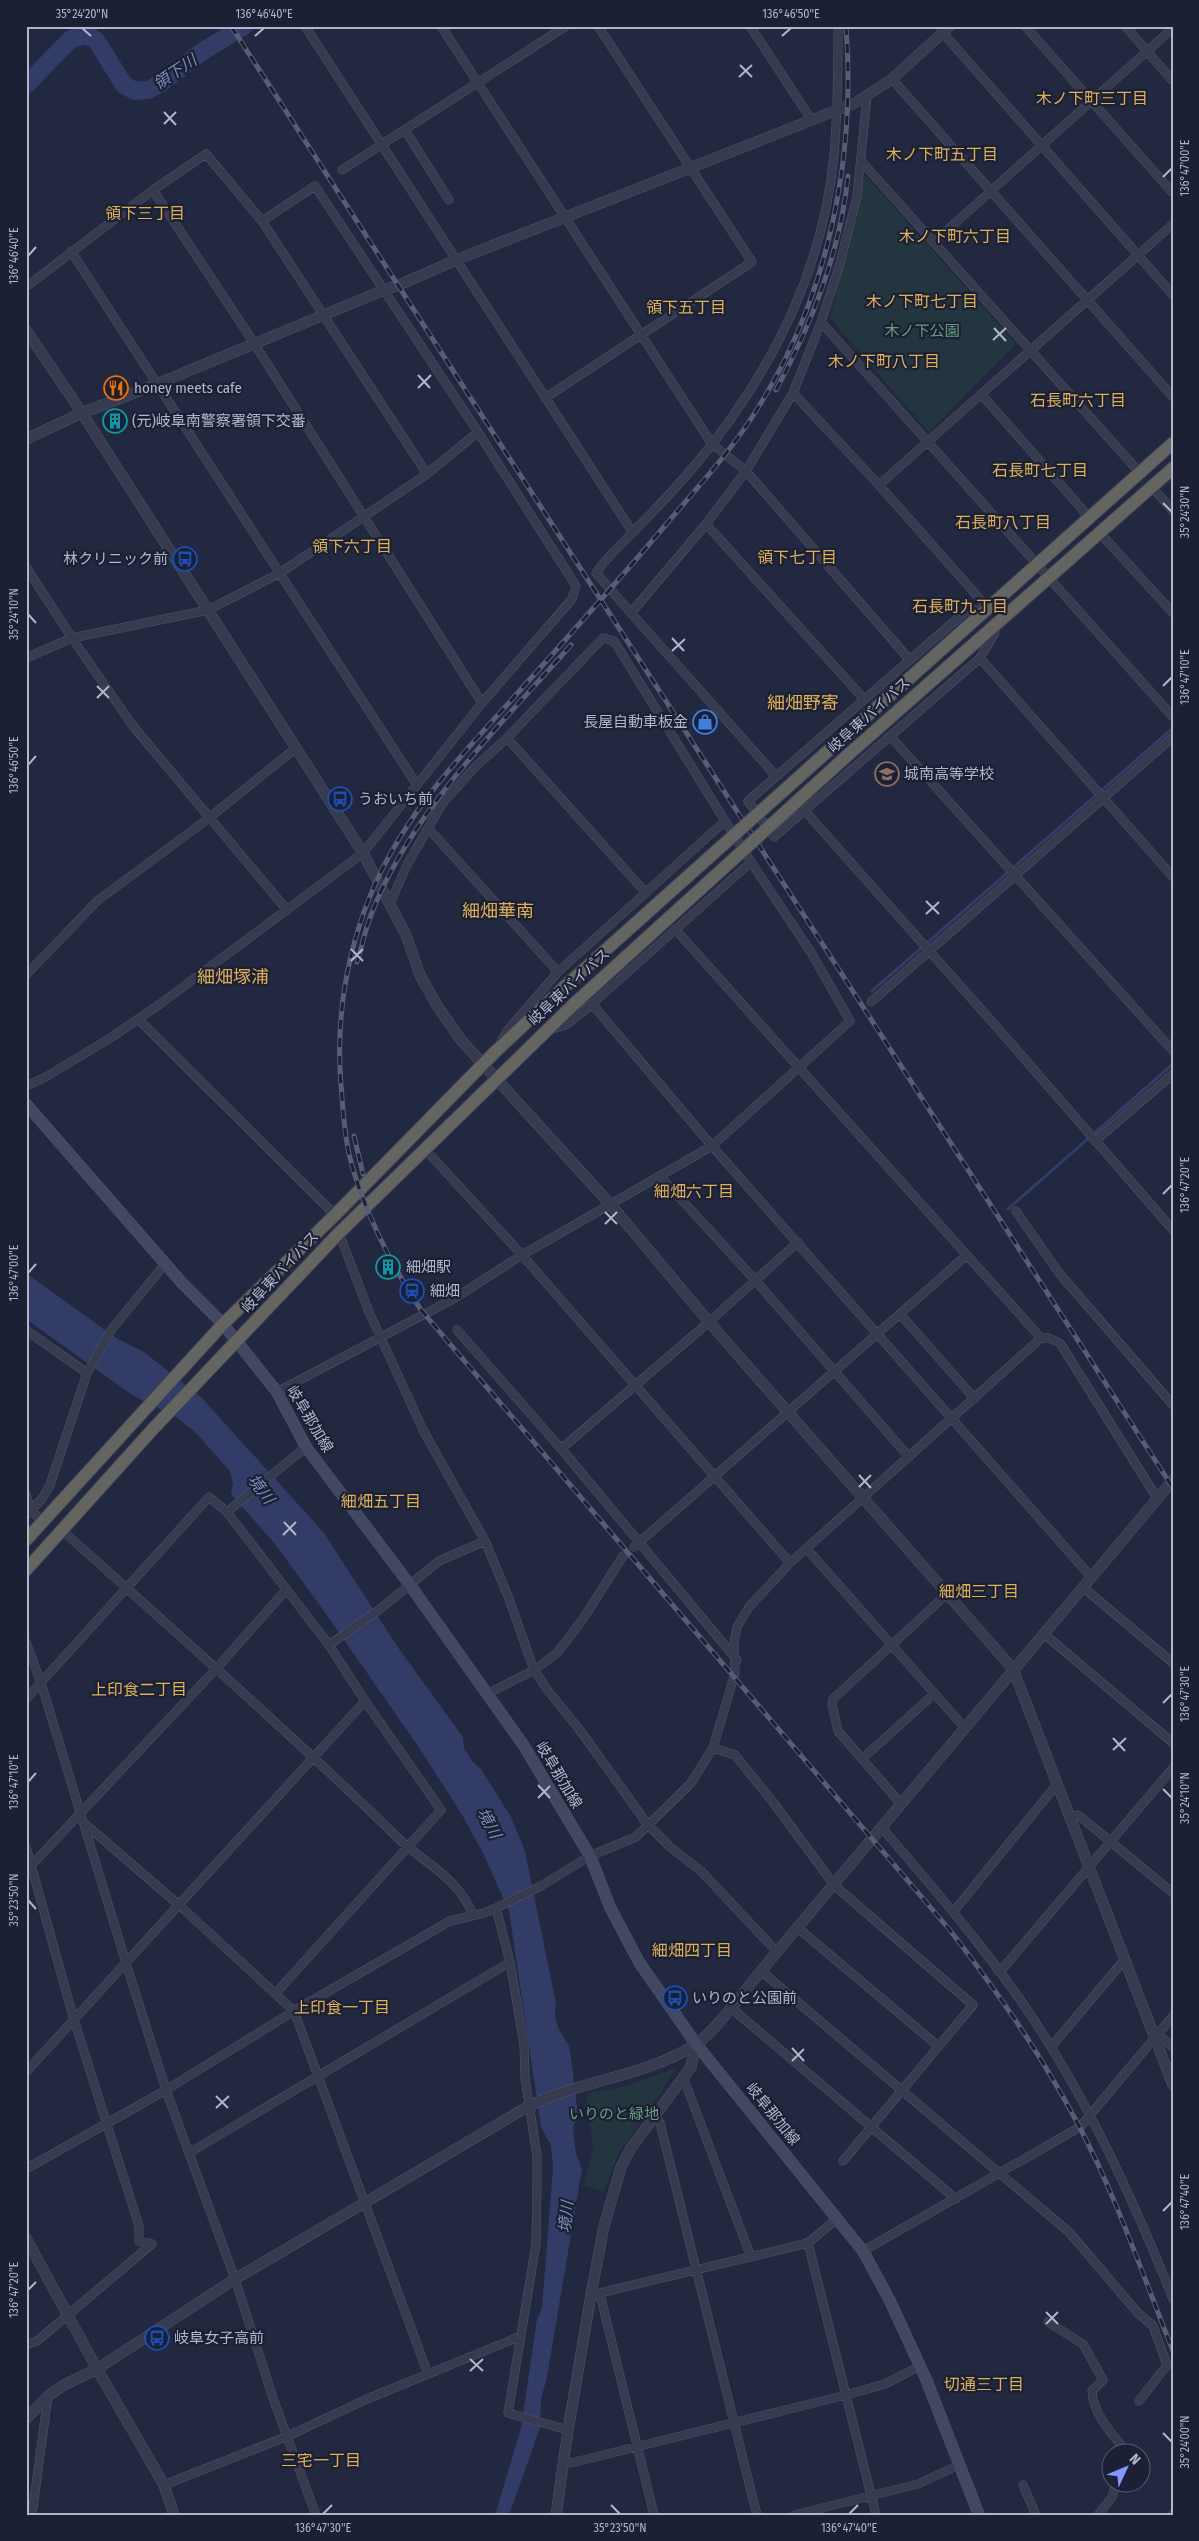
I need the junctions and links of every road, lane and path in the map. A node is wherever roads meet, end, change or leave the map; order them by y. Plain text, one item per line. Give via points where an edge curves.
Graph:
1 (306, 26) edge
2 (442, 26) edge
3 (566, 26) edge
4 (598, 26) edge
5 (750, 26) edge
6 (838, 26) edge
7 (1026, 26) edge
8 (1124, 26) edge
9 (1173, 28) edge
10 (947, 29) edge
11 (1147, 52) junction
12 (892, 79) junction
13 (1173, 81) edge
14 (478, 83) junction
15 (867, 97) junction
16 (1091, 101) junction
17 (837, 109) junction
18 (811, 119) junction
19 (405, 130) junction
20 (382, 144) junction
21 (1042, 145) junction
22 (861, 161) junction
23 (691, 167) junction
24 (342, 170) dead end
25 (153, 190) junction
26 (991, 191) junction
27 (1173, 193) edge
28 (449, 200) dead end
29 (564, 217) junction
30 (262, 221) junction
31 (1173, 224) edge
32 (934, 242) junction
33 (71, 251) junction
34 (1138, 255) junction
35 (456, 260) junction
36 (26, 287) edge
37 (384, 290) junction
38 (1173, 295) edge
39 (1087, 300) junction
40 (323, 314) junction
41 (821, 322) junction
42 (26, 330) edge
43 (640, 336) junction
44 (254, 342) junction
45 (1030, 350) junction
46 (157, 384) junction
47 (793, 393) junction
48 (981, 394) junction
49 (1173, 397) edge
50 (545, 398) junction
51 (82, 413) junction
52 (478, 432) junction
53 (26, 439) edge
54 (928, 441) junction
55 (712, 444) junction
56 (1173, 444) edge
57 (1173, 468) edge
58 (746, 471) junction
59 (1140, 472) junction
60 (428, 474) junction
61 (879, 485) junction
62 (1151, 486) junction
63 (1173, 511) edge
64 (364, 515) junction
65 (1090, 517) junction
66 (706, 524) junction
67 (1099, 532) junction
68 (633, 533) junction
69 (1038, 564) junction
70 (26, 567) edge
71 (280, 573) junction
72 (1049, 576) junction
73 (988, 608) junction
74 (208, 610) junction
75 (631, 613) junction
76 (1173, 613) edge
77 (998, 621) junction
78 (72, 638) junction
79 (26, 658) edge
80 (980, 658) junction
81 (909, 659) junction
82 (864, 699) junction
83 (482, 703) junction
84 (1173, 717) edge
85 (890, 736) junction
86 (1173, 737) edge
87 (507, 738) junction
88 (296, 748) junction
89 (776, 776) junction
90 (417, 785) junction
91 (1103, 798) junction
92 (805, 811) junction
93 (209, 818) junction
94 (725, 821) junction
95 (428, 828) junction
96 (363, 853) junction
97 (752, 862) junction
98 (1015, 875) junction
99 (1173, 877) edge
100 (646, 893) junction
101 (391, 902) junction
102 (287, 910) junction
103 (675, 929) junction
104 (928, 951) junction
105 (558, 972) junction
106 (26, 975) edge
107 (871, 1002) dead end
108 (592, 1004) junction
109 (138, 1019) junction
110 (546, 1030) junction
111 (496, 1052) junction
112 (1173, 1052) edge
113 (484, 1066) junction
114 (798, 1067) junction
115 (1173, 1074) edge
116 (497, 1080) junction
117 (26, 1086) edge
118 (26, 1104) edge
119 (1096, 1141) junction
120 (712, 1146) junction
121 (424, 1148) junction
122 (660, 1176) junction
123 (612, 1206) junction
124 (1016, 1211) dead end
125 (335, 1215) junction
126 (1173, 1230) edge
127 (339, 1233) junction
128 (798, 1242) junction
129 (966, 1255) junction
130 (522, 1256) junction
131 (165, 1264) junction
132 (755, 1280) junction
133 (900, 1314) junction
134 (709, 1322) junction
135 (223, 1324) junction
136 (26, 1330) edge
137 (457, 1330) dead end
138 (878, 1334) junction
139 (1041, 1338) junction
140 (381, 1339) junction
141 (237, 1341) junction
142 (87, 1372) junction
143 (834, 1373) junction
144 (635, 1385) junction
145 (278, 1392) junction
146 (975, 1399) junction
147 (1173, 1405) edge
148 (789, 1412) junction
149 (951, 1420) junction
150 (306, 1447) junction
151 (561, 1450) junction
152 (909, 1457) junction
153 (715, 1477) junction
154 (1173, 1480) edge
155 (26, 1494) edge
156 (864, 1498) junction
157 (1157, 1498) junction
158 (228, 1512) junction
159 (29, 1513) edge
160 (43, 1521) junction
161 (63, 1531) junction
162 (26, 1540) edge
163 (485, 1541) junction
164 (637, 1545) junction
165 (807, 1549) junction
166 (623, 1556) tunnel mouth
167 (790, 1563) junction
168 (26, 1570) edge
169 (1092, 1578) junction
170 (410, 1585) junction
171 (126, 1588) junction
172 (1084, 1588) junction
173 (285, 1591) junction
174 (948, 1593) junction
175 (1043, 1633) junction
176 (26, 1642) edge
177 (329, 1645) junction
178 (891, 1645) junction
179 (737, 1660) junction
180 (1173, 1663) edge
181 (216, 1669) junction
182 (534, 1670) junction
183 (1013, 1670) junction
184 (41, 1683) junction
185 (487, 1694) junction
186 (934, 1694) junction
187 (26, 1699) edge
188 (365, 1701) junction
189 (964, 1728) junction
190 (1173, 1743) edge
191 (714, 1748) junction
192 (314, 1756) junction
193 (862, 1759) junction
194 (1173, 1768) edge
195 (1058, 1783) junction
196 (901, 1804) junction
197 (81, 1814) junction
198 (1071, 1817) junction
199 (84, 1823) junction
200 (648, 1825) junction
201 (882, 1828) junction
202 (1110, 1841) junction
203 (406, 1846) junction
204 (26, 1847) edge
205 (590, 1856) junction
206 (1090, 1867) junction
207 (29, 1868) edge
208 (834, 1886) junction
209 (1173, 1893) edge
210 (179, 1905) junction
211 (498, 1907) junction
212 (954, 1911) junction
213 (473, 1915) junction
214 (798, 1928) junction
215 (777, 1952) junction
216 (1125, 1959) junction
217 (510, 1962) junction
218 (126, 1964) junction
219 (998, 1970) junction
220 (761, 1972) junction
221 (275, 1994) junction
222 (730, 2007) junction
223 (294, 2011) junction
224 (1173, 2016) edge
225 (74, 2020) junction
226 (1154, 2038) junction
227 (696, 2044) junction
228 (938, 2046) junction
229 (1051, 2046) junction
230 (1173, 2047) edge
231 (26, 2072) edge
232 (318, 2076) junction
233 (683, 2078) junction
234 (1173, 2085) edge
235 (166, 2090) junction
236 (900, 2091) junction
237 (530, 2105) junction
238 (1090, 2114) junction
239 (655, 2115) junction
240 (108, 2122) junction
241 (871, 2126) junction
242 (189, 2153) junction
243 (842, 2161) dead end
244 (26, 2169) edge
245 (999, 2174) junction
246 (956, 2199) junction
247 (366, 2202) junction
248 (838, 2218) junction
249 (26, 2238) edge
250 (808, 2242) junction
251 (863, 2251) junction
252 (752, 2256) junction
253 (697, 2270) junction
254 (1173, 2275) edge
255 (235, 2279) junction
256 (1166, 2282) junction
257 (596, 2295) junction
258 (1173, 2299) edge
259 (68, 2315) junction
260 (1048, 2322) dead end
261 (521, 2336) junction
262 (26, 2346) edge
263 (920, 2366) junction
264 (97, 2369) junction
265 (428, 2374) junction
266 (846, 2395) junction
267 (48, 2396) junction
268 (1139, 2401) dead end
269 (26, 2419) edge
270 (735, 2422) junction
271 (568, 2430) junction
272 (288, 2436) junction
273 (1120, 2444) edge
274 (636, 2447) junction
275 (564, 2462) junction
276 (959, 2465) junction
277 (164, 2485) junction
278 (1023, 2485) dead end
279 (1113, 2494) edge
280 (870, 2495) junction
281 (32, 2515) edge
282 (174, 2515) edge
283 (316, 2515) edge
284 (556, 2515) edge
285 (654, 2515) edge
286 (758, 2515) edge
287 (794, 2515) edge
288 (876, 2515) edge
289 (979, 2515) edge
290 (1036, 2515) edge
291 (1098, 2515) edge

1 - 20 street
2 - 14 street
3 - 14 street
4 - 23 street
5 - 18 street
6 - 17 street
7 - 16 street
8 - 11 street
9 - 11 street
10 - 12 street
10 - 21 street
11 - 13 street
11 - 16 street
12 - 15 street
12 - 26 street
14 - 19 street
14 - 29 street
15 - 17 street
15 - 22 street
16 - 21 street
16 - 27 street
17 - 18 street
17 - 55 street via 834,157 826,203 807,276 766,366 740,408
18 - 23 street
19 - 20 street
19 - 28 street
20 - 24 street
20 - 35 street
21 - 26 street
21 - 34 street
22 - 32 street
22 - 41 street via 857,196
23 - 29 street
23 - 43 street via 752,262
25 - 30 street via 206,154
25 - 33 street
25 - 44 street
26 - 32 street
26 - 39 street
29 - 35 street
29 - 43 street
30 - 37 street via 316,186
30 - 40 street
31 - 34 street
32 - 45 street
33 - 36 street
33 - 46 street
34 - 38 street
34 - 39 street
35 - 37 street
35 - 50 street
37 - 40 street
37 - 52 street
39 - 45 street
39 - 49 street
40 - 44 street
40 - 60 street
41 - 47 street
41 - 54 street via 828,326
42 - 51 street
43 - 50 street
43 - 55 street
44 - 46 street
44 - 64 street
45 - 48 street
45 - 59 street
46 - 51 street
46 - 71 street
47 - 58 street
47 - 61 street
48 - 54 street
48 - 65 street
50 - 68 street
51 - 53 street
51 - 74 street
52 - 60 street
52 - 83 street via 576,586 572,599
54 - 61 street
54 - 69 street
55 - 58 street
55 - 68 street
56 - 59 highway, 岐阜東バイパス
57 - 62 highway, 岐阜東バイパス
58 - 66 street
58 - 81 street
59 - 65 highway, 岐阜東バイパス
60 - 64 street
61 - 73 street
62 - 63 street
62 - 67 highway, 岐阜東バイパス
64 - 71 street
64 - 83 street
65 - 69 highway, 岐阜東バイパス
66 - 75 street
66 - 82 street
67 - 72 highway, 岐阜東バイパス
67 - 76 street
68 - 75 street via 596,573
69 - 72 street
69 - 73 highway, 岐阜東バイパス
70 - 78 street
71 - 74 street
71 - 90 street
72 - 77 highway, 岐阜東バイパス
72 - 84 street
73 - 81 street via 966,611
73 - 111 highway, 岐阜東バイパス, bridge via 562,989
74 - 78 street
74 - 88 street
75 - 89 street
77 - 80 street via 994,635
77 - 110 highway, 岐阜東バイパス, bridge
78 - 79 street
78 - 93 street via 133,726
80 - 85 street
80 - 91 street
81 - 82 street
82 - 89 street
83 - 90 street
85 - 92 street
85 - 98 street
86 - 91 street
87 - 94 street via 603,638 614,641
87 - 95 street via 442,804
87 - 100 street
88 - 93 street
88 - 96 street
89 - 92 street via 748,801 774,837
90 - 96 street
91 - 98 street
91 - 99 street
92 - 104 street
93 - 102 street
93 - 106 street via 97,901
94 - 97 street
94 - 100 street
95 - 101 street
95 - 105 street
96 - 101 street
96 - 102 street
97 - 103 street
97 - 114 street via 812,954 850,1021
98 - 104 street
98 - 112 street
100 - 105 street
101 - 113 street via 420,975 436,1004
102 - 109 street
103 - 108 street
103 - 114 street
104 - 107 street
104 - 119 street
105 - 111 street via 507,1031
108 - 110 street via 566,1025
108 - 120 street
109 - 117 street
109 - 125 street
110 - 116 highway, 岐阜東バイパス
111 - 113 highway, 岐阜東バイパス
113 - 116 street
113 - 125 highway, 岐阜東バイパス
114 - 120 street
114 - 129 street
115 - 119 street
116 - 121 highway, 岐阜東バイパス
116 - 123 street
118 - 131 main road, 岐阜那加線
119 - 126 street
120 - 122 street
120 - 128 street
121 - 127 highway, 岐阜東バイパス
121 - 130 street
122 - 123 street
122 - 132 street
123 - 130 street
123 - 134 street
124 - 147 street via 1059,1273
125 - 135 highway, 岐阜東バイパス
127 - 140 street
127 - 141 highway, 岐阜東バイパス
128 - 132 street
128 - 138 street
129 - 133 street
129 - 139 street
130 - 140 street
130 - 144 street
131 - 135 main road, 岐阜那加線
131 - 142 street via 112,1329
132 - 134 street
132 - 143 street
133 - 138 street
133 - 146 street
134 - 144 street
134 - 148 street
135 - 141 main road, 岐阜那加線
135 - 160 highway, 岐阜東バイパス
136 - 142 street
137 - 151 street
138 - 143 street
138 - 149 street
139 - 146 street
139 - 157 street via 1060,1343
140 - 145 street
140 - 163 street via 435,1455
141 - 145 main road, 岐阜那加線
141 - 161 highway, 岐阜東バイパス via 148,1434
142 - 159 street via 50,1486
143 - 148 street
143 - 152 street
144 - 151 street
144 - 153 street
145 - 150 main road, 岐阜那加線
146 - 149 street
148 - 153 street
148 - 156 street
149 - 152 street
149 - 169 street
150 - 158 street
150 - 170 main road, 岐阜那加線
151 - 164 street
152 - 156 street
153 - 164 street
153 - 167 street
154 - 157 street
155 - 159 street
156 - 165 street
156 - 174 street
157 - 169 street
158 - 171 street via 209,1497
158 - 173 street
159 - 160 street
160 - 162 highway, 岐阜東バイパス
161 - 168 highway, 岐阜東バイパス
161 - 171 street
163 - 170 street via 439,1561
163 - 182 street
164 - 179 street
165 - 167 street
165 - 178 street
166 - 182 street via 557,1653
167 - 179 street via 749,1607 737,1627 734,1644
169 - 172 street
170 - 177 street
170 - 185 main road, 岐阜那加線
171 - 181 street
171 - 184 street
172 - 175 street
172 - 180 street
173 - 177 street
173 - 181 street
174 - 178 street
174 - 183 street
175 - 183 street
175 - 190 street
176 - 184 street
177 - 188 street
178 - 186 street
178 - 193 street via 833,1698 838,1730
179 - 191 street
181 - 192 street
181 - 197 street
182 - 185 street
182 - 200 street
183 - 189 street
183 - 195 street
184 - 187 street
184 - 197 street
185 - 205 main road, 岐阜那加線 via 524,1746
186 - 189 street
186 - 193 street
188 - 192 street
188 - 203 street via 440,1810
189 - 196 street
191 - 200 street via 691,1783
191 - 208 street via 735,1755
192 - 203 street
192 - 210 street
193 - 196 street
194 - 202 street
195 - 198 street
195 - 212 street
196 - 201 street
197 - 199 street
197 - 207 street
198 - 202 street via 1078,1815
198 - 206 street
199 - 210 street
199 - 218 street
200 - 205 street via 636,1838
200 - 215 street via 702,1872
201 - 208 street
201 - 212 street
202 - 206 street
202 - 209 street
203 - 213 street via 457,1886
203 - 221 street
204 - 207 street
205 - 211 street
205 - 227 main road, 岐阜那加線 via 638,1962
206 - 216 street
206 - 219 street
207 - 225 street
208 - 214 street
208 - 228 street via 973,2006
210 - 218 street
210 - 221 street
211 - 213 street
211 - 217 street
212 - 219 street
213 - 223 street via 450,1921
214 - 215 street
214 - 228 street
215 - 220 street
216 - 226 street
216 - 229 street
217 - 232 street
217 - 237 street via 524,2044
218 - 225 street
218 - 235 street
219 - 229 street
220 - 222 street
220 - 236 street
221 - 223 street
222 - 227 street
222 - 241 street
223 - 232 street
223 - 235 street
224 - 226 street
225 - 231 street
225 - 240 street
226 - 230 street via 1162,2038
226 - 234 street
226 - 238 street
227 - 233 street via 691,2067
227 - 237 street via 644,2068 580,2085
227 - 248 main road, 岐阜那加線
228 - 236 street
229 - 238 street
232 - 242 street
232 - 247 street
233 - 239 street
233 - 252 street
235 - 240 street
235 - 242 street
236 - 241 street
236 - 245 street
237 - 247 street
237 - 261 street via 537,2156 536,2244
238 - 245 street via 1080,2128
238 - 256 street
239 - 253 street via 660,2123
239 - 257 street via 631,2148 622,2167 604,2226
240 - 244 street
240 - 259 street via 139,2226 139,2241 152,2244
241 - 243 street
241 - 246 street
242 - 255 street
245 - 246 street
245 - 268 street via 1069,2232 1137,2312 1153,2326 1167,2365
246 - 251 street
247 - 255 street
247 - 265 street
248 - 250 street
248 - 251 main road, 岐阜那加線
249 - 259 street
250 - 252 street
250 - 266 street
251 - 263 main road, 岐阜那加線
252 - 253 street
253 - 257 street
253 - 270 street
254 - 256 street
255 - 264 street
255 - 272 street
256 - 258 street
257 - 271 street
257 - 274 street
259 - 262 street
259 - 264 street
260 - 273 street via 1084,2344 1103,2380 1092,2392 1092,2402
261 - 265 street
261 - 271 street via 508,2413
263 - 266 street via 885,2384
263 - 276 main road, 岐阜那加線
264 - 267 street
264 - 277 street
265 - 272 street via 366,2398
266 - 270 street
266 - 280 street
267 - 269 street
267 - 281 street
270 - 274 street
270 - 286 street
271 - 275 street
272 - 277 street
272 - 283 street
274 - 275 street
274 - 285 street
275 - 284 street
276 - 280 street via 918,2484
276 - 289 main road, 岐阜那加線
277 - 282 street
278 - 290 street
279 - 291 street
280 - 287 street
280 - 288 street

